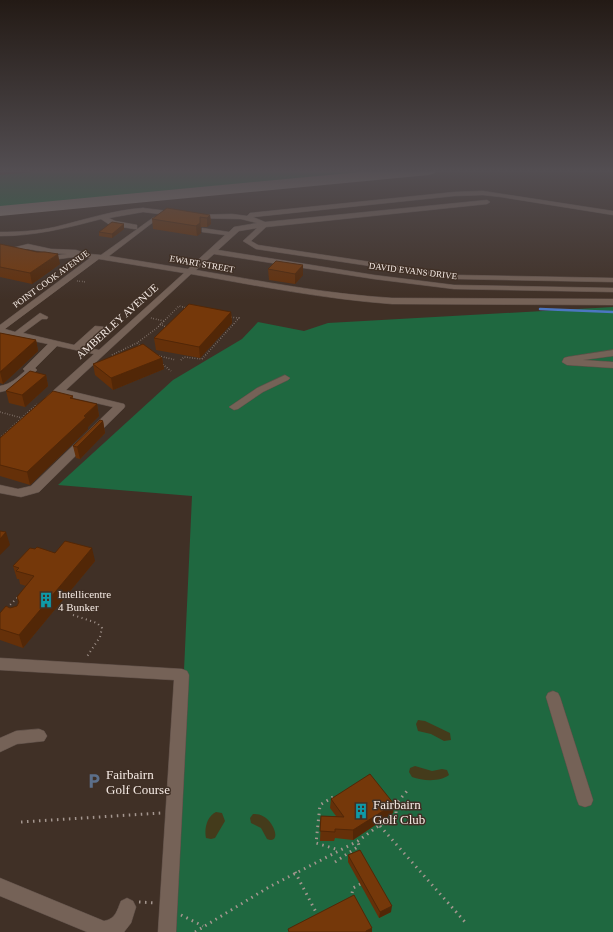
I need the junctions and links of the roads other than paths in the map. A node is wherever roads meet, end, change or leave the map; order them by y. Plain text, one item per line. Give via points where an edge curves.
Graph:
1 (121, 213) edge
2 (170, 213) edge
3 (267, 213) edge
4 (376, 213) edge
5 (243, 216) junction
6 (102, 218) junction
7 (154, 219) edge
8 (264, 225) junction
9 (134, 227) dead end
10 (205, 230) dead end
11 (0, 234) edge
12 (231, 234) junction
13 (6, 246) edge
14 (17, 249) junction
15 (212, 251) junction
16 (85, 254) junction
17 (103, 257) junction
18 (190, 272) junction
19 (613, 280) edge
20 (613, 290) edge
21 (613, 302) edge
22 (42, 317) dead end
23 (100, 329) dead end
24 (0, 330) edge
25 (18, 335) junction
26 (55, 343) junction
27 (78, 348) junction
28 (100, 352) junction
29 (613, 353) edge
30 (613, 365) edge
31 (285, 378) dead end
32 (0, 389) edge
33 (58, 391) junction
34 (41, 407) edge
35 (234, 407) dead end
36 (0, 489) edge
37 (0, 664) edge
38 (553, 697) dead end
39 (39, 736) dead end
40 (0, 745) edge
41 (585, 800) dead end
42 (0, 887) edge
43 (127, 907) dead end
44 (121, 929) edge
45 (167, 932) edge

1 - 6 street
2 - 5 street
3 - 5 street
4 - 8 street
5 - 8 street via 259,220
6 - 9 street via 113,224
6 - 11 street via 23,234
7 - 17 street, POINT COOK AVENUE
8 - 12 street via 237,229
8 - 19 street via 246,241 256,247 457,276
10 - 12 street
12 - 15 street, AMBERLEY AVENUE
13 - 14 street
14 - 16 street via 28,246
14 - 16 street via 14,253 36,258
15 - 18 street, AMBERLEY AVENUE
15 - 20 street, DAVID EVANS DRIVE via 374,278 454,287
16 - 17 street, EWART STREET
17 - 18 street, EWART STREET
17 - 24 street, POINT COOK AVENUE via 91,261
18 - 21 street, EWART STREET via 363,299
18 - 28 street, AMBERLEY AVENUE
22 - 25 street
23 - 27 street
24 - 25 street
25 - 26 street
26 - 27 street
26 - 32 street via 28,369 32,370 17,384
27 - 28 street
28 - 33 street, AMBERLEY AVENUE
29 - 30 street via 567,362
31 - 35 street
33 - 34 street, AMBERLEY AVENUE
33 - 36 street via 120,406 35,489 19,494
37 - 45 street via 182,675
38 - 41 street
39 - 40 street via 16,738
42 - 44 street via 104,930
43 - 44 street

